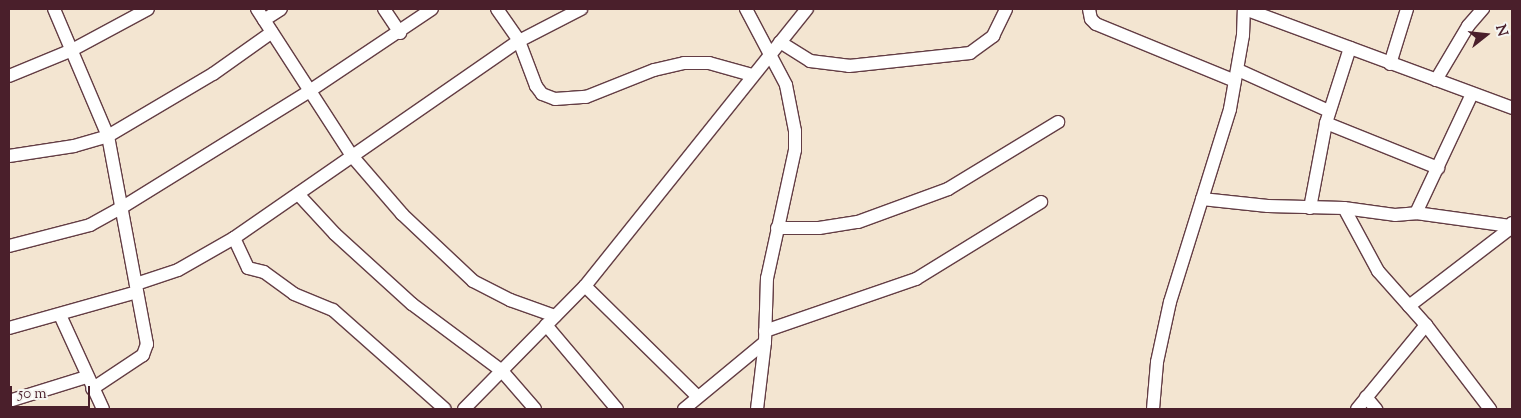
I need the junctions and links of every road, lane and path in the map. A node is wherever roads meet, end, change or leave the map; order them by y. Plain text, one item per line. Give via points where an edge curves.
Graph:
1 (54, 9) edge
2 (148, 9) edge
3 (257, 9) edge
4 (281, 9) edge
5 (384, 9) edge
6 (432, 9) edge
7 (497, 9) edge
8 (580, 9) edge
9 (746, 9) edge
10 (807, 9) edge
11 (1006, 9) edge
12 (1090, 9) edge
13 (1245, 9) edge
14 (1407, 9) edge
15 (1483, 9) edge
16 (264, 20) junction
17 (272, 32) junction
18 (400, 32) junction
19 (519, 41) junction
20 (780, 42) junction
21 (1350, 48) junction
22 (72, 50) junction
23 (770, 53) junction
24 (1390, 64) junction
25 (752, 75) junction
26 (9, 76) edge
27 (1236, 76) junction
28 (1436, 80) junction
29 (308, 92) junction
30 (1472, 94) junction
31 (1512, 108) edge
32 (1328, 117) junction
33 (1058, 122) dead end
34 (108, 136) junction
35 (9, 156) edge
36 (352, 156) junction
37 (1438, 168) junction
38 (298, 194) junction
39 (1202, 199) junction
40 (1041, 202) dead end
41 (121, 208) junction
42 (1310, 208) junction
43 (1344, 208) junction
44 (1416, 213) junction
45 (1511, 224) edge
46 (777, 228) junction
47 (234, 238) junction
48 (9, 246) edge
49 (585, 286) junction
50 (136, 288) junction
51 (1409, 306) junction
52 (60, 315) junction
53 (551, 321) junction
54 (1426, 325) junction
55 (9, 328) edge
56 (765, 337) junction
57 (502, 371) junction
58 (86, 377) junction
59 (92, 389) junction
60 (697, 396) junction
61 (1366, 397) junction
62 (9, 401) edge
63 (103, 409) edge
64 (445, 409) edge
65 (464, 409) edge
66 (534, 409) edge
67 (616, 409) edge
68 (684, 409) edge
69 (757, 409) edge
70 (1153, 409) edge
71 (1357, 409) edge
72 (1376, 409) edge
73 (1490, 409) edge

1 - 22 street
2 - 22 street
3 - 16 street
4 - 16 street
5 - 18 street
6 - 18 street
7 - 19 street
8 - 19 street
9 - 23 street
10 - 20 street
11 - 20 street via 992,36 970,53 849,66 810,61
12 - 27 street via 1091,19 1096,24
13 - 21 street
13 - 27 street
14 - 24 street
15 - 28 street via 1468,26
16 - 17 street
17 - 29 street
17 - 34 street via 189,90
18 - 29 street
19 - 25 street via 536,86 542,94 555,99 586,97 654,70 684,62 709,63
19 - 36 street
20 - 23 street
21 - 24 street
21 - 32 street
22 - 26 street
22 - 34 street
23 - 25 street
23 - 46 street via 786,85 795,131 795,150
24 - 28 street
25 - 49 street
27 - 32 street
27 - 39 street via 1230,109
28 - 30 street
29 - 36 street
29 - 41 street
30 - 31 street
30 - 37 street
32 - 37 street
32 - 42 street
33 - 46 street via 948,190 858,222 819,228
34 - 35 street via 74,146
34 - 41 street
36 - 38 street
36 - 53 street via 402,214 473,281
37 - 44 street
38 - 47 street
38 - 57 street via 335,234 412,304
39 - 42 street
39 - 70 street via 1162,334
40 - 56 street via 916,280
41 - 48 street via 90,225
41 - 50 street
42 - 43 street
43 - 44 street via 1395,215
43 - 51 street via 1366,253
44 - 45 street
45 - 51 street
46 - 56 street via 767,278
47 - 50 street via 178,270
47 - 64 street via 248,268 264,272 294,294 333,310
49 - 53 street
49 - 60 street
50 - 52 street
50 - 59 street via 146,351
51 - 54 street
52 - 55 street
52 - 58 street
53 - 57 street
53 - 67 street
54 - 61 street
54 - 73 street
56 - 60 street
56 - 69 street
57 - 65 street
57 - 66 street
58 - 59 street
58 - 62 street
59 - 63 street
60 - 68 street
61 - 71 street
61 - 72 street

